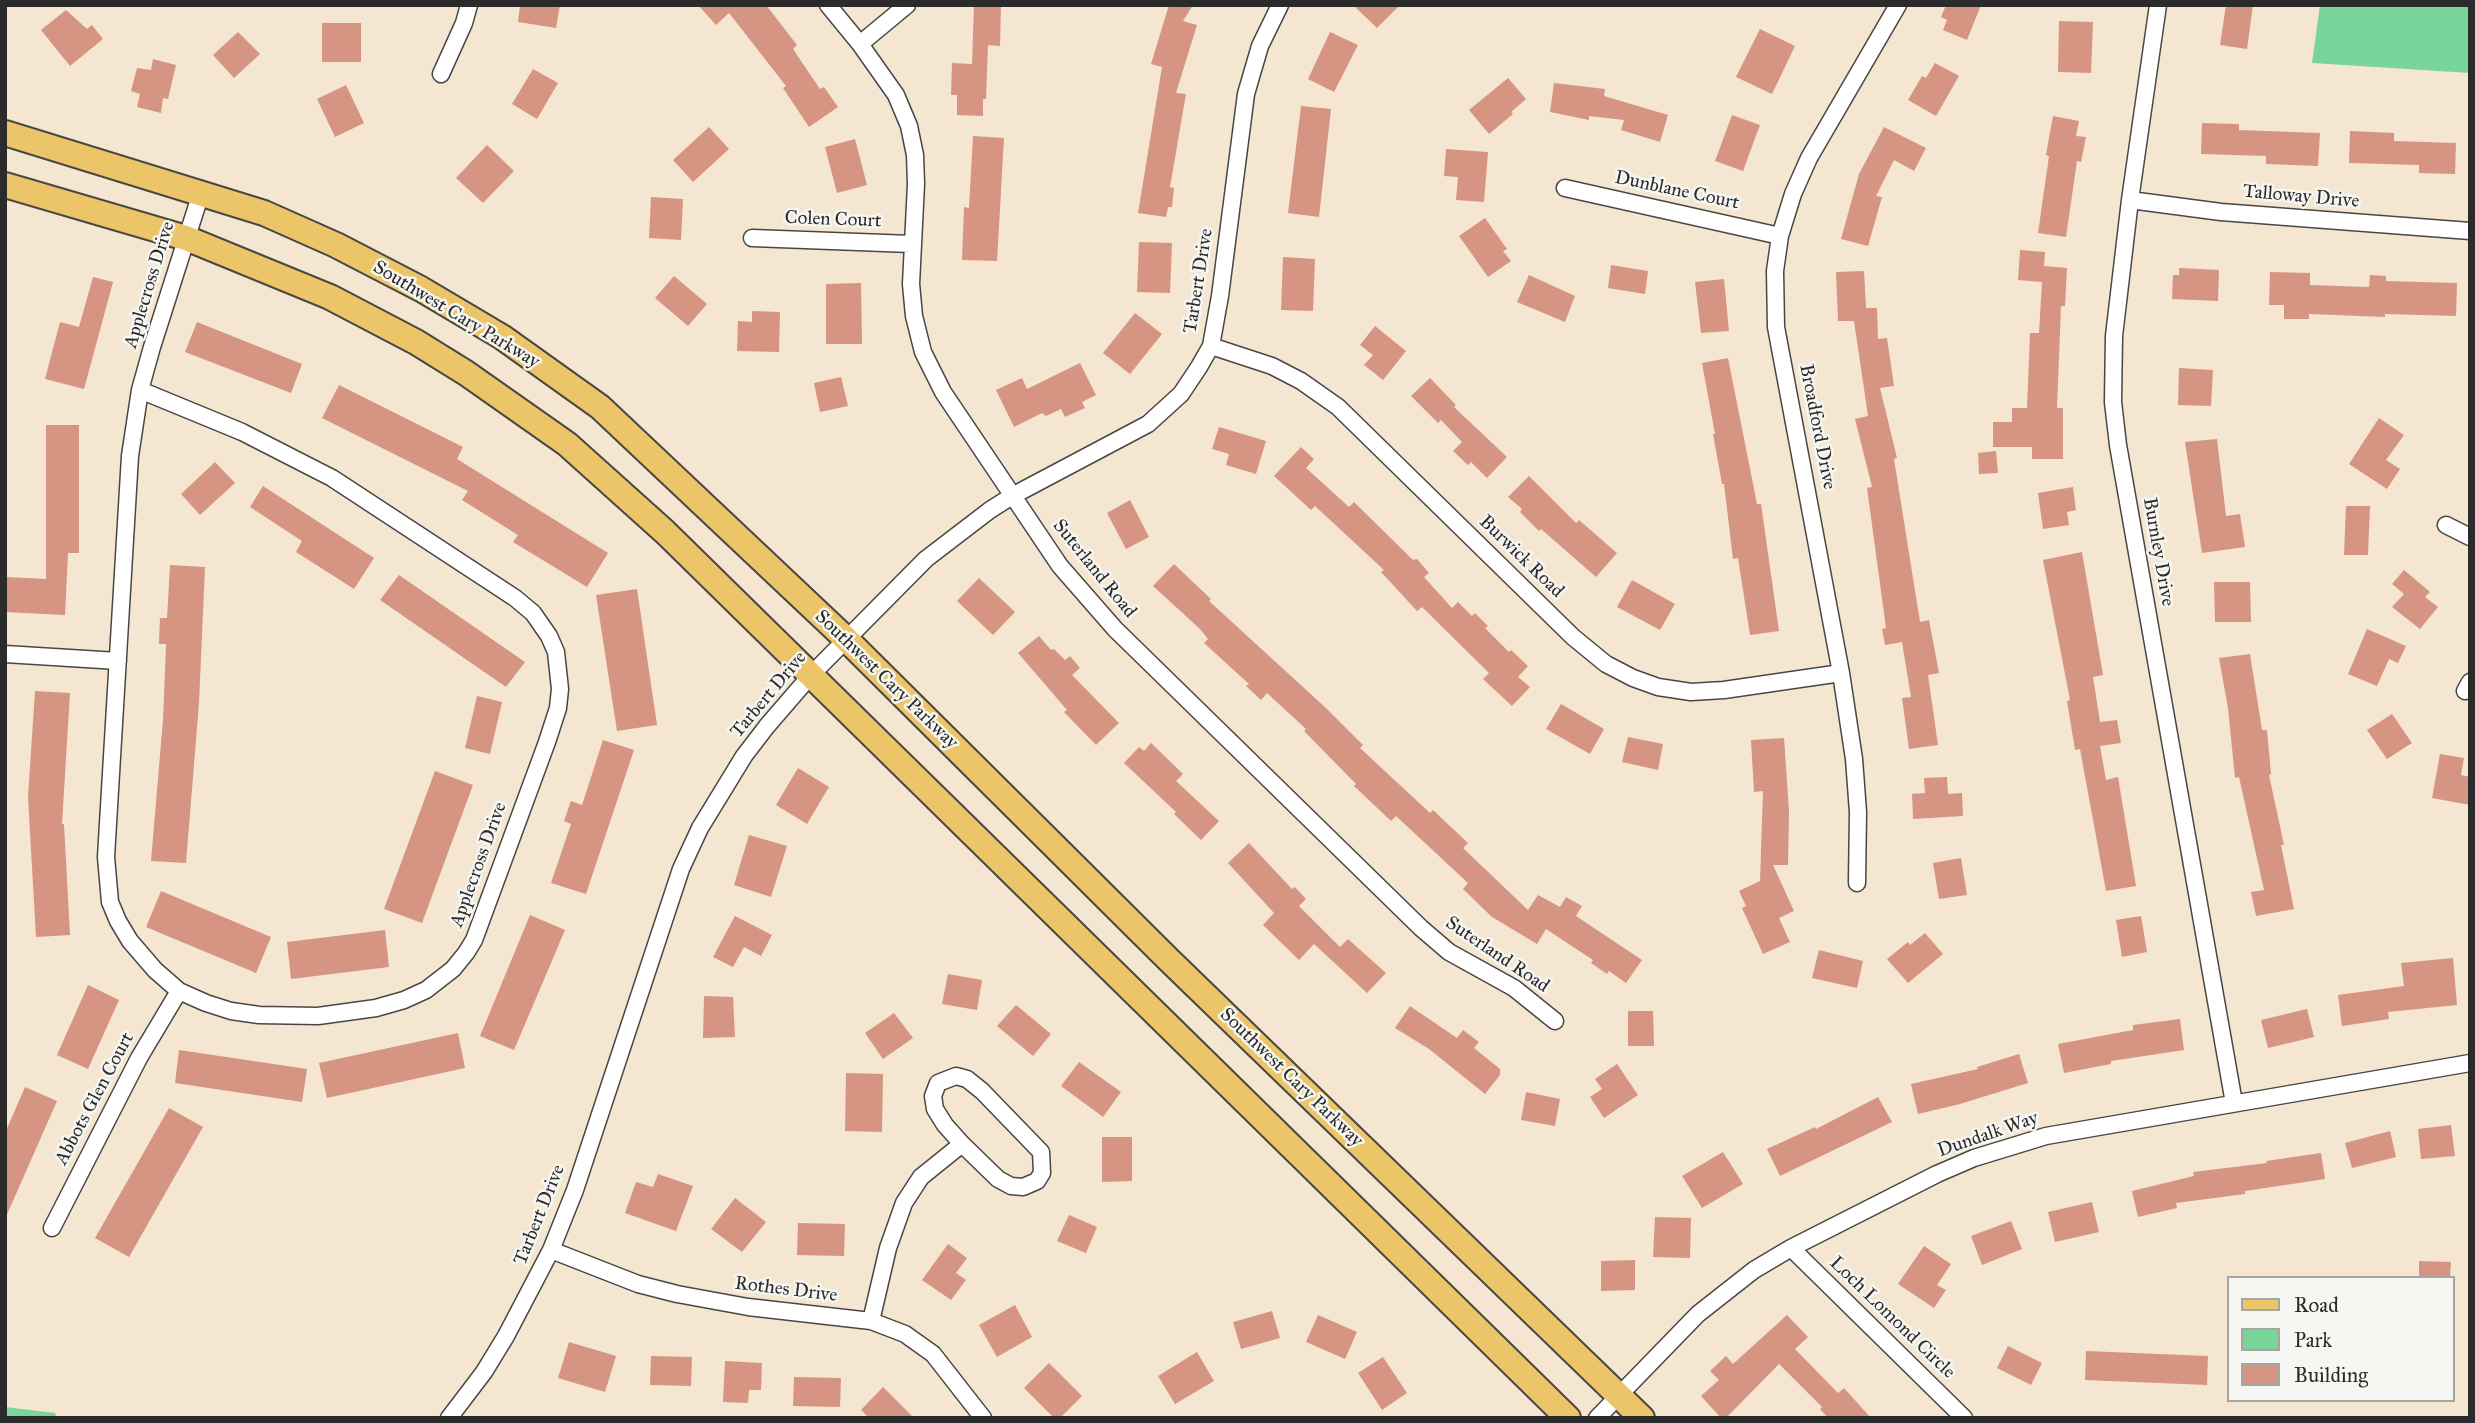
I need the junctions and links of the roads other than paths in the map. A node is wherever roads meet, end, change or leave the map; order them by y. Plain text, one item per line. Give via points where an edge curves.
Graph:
1 (469, 5) edge
2 (828, 5) edge
3 (907, 5) edge
4 (1279, 5) edge
5 (1898, 5) edge
6 (2158, 5) edge
7 (860, 44) junction
8 (441, 74) dead end
9 (5, 133) edge
10 (5, 186) edge
11 (1564, 188) dead end
12 (201, 192) junction
13 (2130, 200) junction
14 (2470, 231) edge
15 (1780, 236) junction
16 (186, 238) junction
17 (752, 238) dead end
18 (911, 244) junction
19 (1211, 346) junction
20 (141, 390) junction
21 (1012, 496) junction
22 (2446, 525) dead end
23 (2470, 537) edge
24 (846, 639) junction
25 (5, 653) edge
26 (118, 661) junction
27 (1841, 673) junction
28 (811, 675) junction
29 (1857, 883) dead end
30 (179, 991) junction
31 (1555, 1021) dead end
32 (2470, 1063) edge
33 (2234, 1103) junction
34 (961, 1144) junction
35 (52, 1228) dead end
36 (1791, 1248) junction
37 (551, 1250) junction
38 (872, 1321) junction
39 (1619, 1396) junction
40 (449, 1418) edge
41 (984, 1418) edge
42 (1568, 1418) edge
43 (1597, 1418) edge
44 (1642, 1418) edge
45 (1964, 1418) edge

1 - 8 street
2 - 7 street, Suterland Road
3 - 7 street
4 - 19 street, Tarbert Drive via 1260,46 1246,94
5 - 15 street, Broadford Drive via 1809,158
6 - 13 street, Burnley Drive
7 - 18 street, Suterland Road via 897,95 909,126 916,184
9 - 12 main road, Southwest Cary Parkway
10 - 16 main road
11 - 15 street, Dunblane Court
12 - 16 street, Applecross Drive
12 - 24 main road, Southwest Cary Parkway via 336,245 502,337 600,407
13 - 14 street, Talloway Drive via 2221,212
13 - 33 street, Burnley Drive via 2113,336 2113,402
15 - 27 street, Broadford Drive via 1776,327
16 - 20 street, Applecross Drive
16 - 28 main road via 330,297 466,373 567,444
17 - 18 street, Colen Court
18 - 21 street, Suterland Road via 912,301 923,352 943,392
19 - 21 street, Tarbert Drive via 1181,394 1148,424
19 - 27 street, Burwick Road via 1272,366 1338,407 1573,637 1624,674 1658,687 1691,692
20 - 26 street, Applecross Drive via 128,472
20 - 30 street, Applecross Drive via 242,432 332,478 515,598 550,636 560,689 547,742 474,940 439,982 404,1000 318,1016 232,1011
21 - 24 street, Tarbert Drive via 926,559
21 - 31 street, Suterland Road via 1060,566 1115,629 1421,928 1449,952 1514,988
22 - 23 street
24 - 28 street, Tarbert Drive
24 - 39 main road, Southwest Cary Parkway
25 - 26 street
26 - 30 street, Applecross Drive via 108,889 130,941
27 - 29 street, Broadford Drive via 1858,812
28 - 37 street, Tarbert Drive via 744,757 690,848
28 - 42 main road
30 - 35 street, Abbots Glen Court
32 - 33 street, Dundalk Way
33 - 36 street, Dundalk Way via 2012,1145 1937,1174
34 - 34 street via 935,1109 933,1096 938,1083 957,1076 982,1091 1041,1152 1042,1173 1037,1181 1012,1186
34 - 38 street via 921,1177 904,1203 888,1248
36 - 39 street, Dundalk Way via 1722,1292
36 - 45 street, Loch Lomond Circle
37 - 38 street, Rothes Drive via 677,1294
37 - 40 street, Tarbert Drive via 506,1336
38 - 41 street, Rothes Drive via 905,1334 933,1354
39 - 43 street, Dundalk Way
39 - 44 main road, Southwest Cary Parkway

